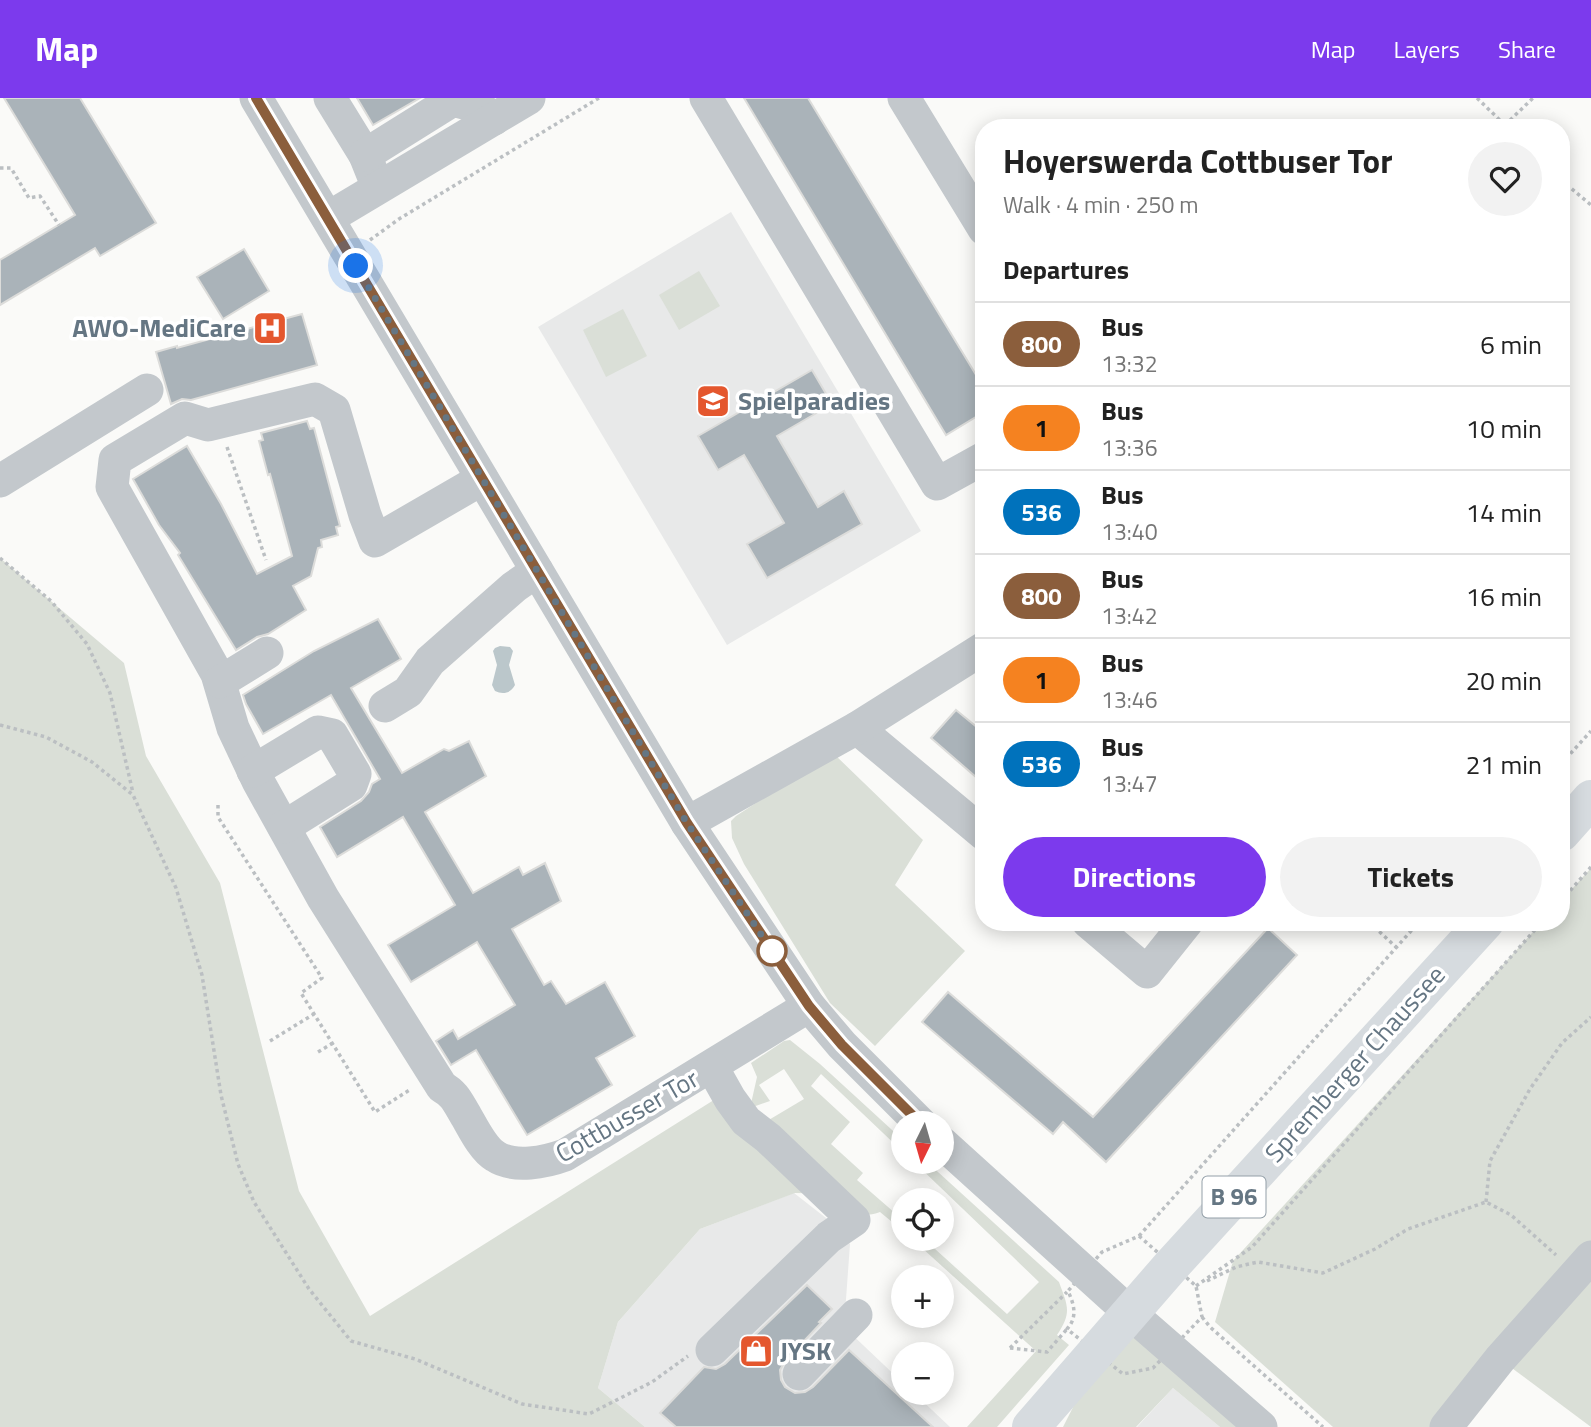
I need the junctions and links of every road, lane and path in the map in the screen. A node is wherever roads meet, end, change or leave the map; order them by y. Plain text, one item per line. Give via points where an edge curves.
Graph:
1 (256, 98) edge
2 (330, 98) edge
3 (529, 98) edge
4 (599, 98) edge
5 (706, 98) edge
6 (904, 98) edge
7 (1477, 98) edge
8 (1533, 98) edge
9 (494, 119) junction
10 (1499, 119) edge
11 (1513, 119) edge
12 (365, 155) junction
13 (0, 168) edge
14 (1570, 188) edge
15 (379, 189) junction
16 (1591, 205) edge
17 (975, 214) edge
18 (328, 218) junction
19 (58, 225) dead end
20 (367, 242) dead end
21 (147, 390) dead end
22 (226, 445) dead end
23 (975, 463) edge
24 (482, 479) junction
25 (0, 481) edge
26 (0, 558) edge
27 (266, 560) dead end
28 (537, 571) junction
29 (267, 653) dead end
30 (975, 654) edge
31 (220, 682) junction
32 (385, 706) dead end
33 (0, 725) edge
34 (857, 728) junction
35 (1591, 731) edge
36 (1570, 754) edge
37 (253, 771) junction
38 (133, 795) junction
39 (1591, 799) edge
40 (218, 805) dead end
41 (687, 823) junction
42 (1570, 824) edge
43 (975, 826) edge
44 (284, 827) junction
45 (1591, 867) edge
46 (1570, 891) edge
47 (1099, 931) edge
48 (1180, 931) edge
49 (1379, 931) edge
50 (1411, 931) edge
51 (1477, 931) edge
52 (1534, 931) edge
53 (1397, 948) junction
54 (809, 1006) junction
55 (314, 1014) junction
56 (1591, 1017) edge
57 (270, 1041) dead end
58 (333, 1043) junction
59 (318, 1052) dead end
60 (712, 1067) junction
61 (443, 1084) junction
62 (908, 1111) edge
63 (954, 1154) edge
64 (1486, 1202) junction
65 (1139, 1236) dead end
66 (1583, 1266) edge
67 (1068, 1291) dead end
68 (1130, 1313) junction
69 (856, 1315) dead end
70 (1202, 1317) dead end
71 (1067, 1329) dead end
72 (712, 1350) joint
73 (799, 1374) dead end
74 (1031, 1427) edge
75 (1261, 1427) edge
76 (1324, 1427) edge
77 (1446, 1427) edge

1 - 18 street
2 - 12 street
3 - 9 street
4 - 20 path
5 - 23 street via 937,484
6 - 17 street
7 - 10 path
8 - 11 path
9 - 12 street via 480,107 453,100
9 - 15 street
12 - 15 street
13 - 19 path via 11,168 29,198 40,196
14 - 16 path
15 - 18 street
18 - 24 street
21 - 25 street
22 - 27 path
24 - 28 street
24 - 31 street via 375,541 334,410 315,399 208,425 185,418 115,460 112,487
26 - 38 path via 51,601 87,644 110,693
28 - 32 street via 430,661 408,692
28 - 41 street
29 - 31 street
30 - 34 street
31 - 37 street via 233,728
33 - 38 path via 46,737 92,762
34 - 41 street
34 - 43 street
35 - 36 path
37 - 44 street
37 - 44 street via 318,732 332,734 355,774 351,785
38 - 72 path via 176,888 202,975 220,1095 238,1164 254,1202 309,1289 351,1341 415,1359 522,1404 589,1414 652,1382 690,1355
39 - 42 main road
40 - 55 path via 218,817 322,978 302,993
41 - 54 street
44 - 61 street via 323,898
45 - 46 path
47 - 48 street via 1147,972
49 - 53 path
50 - 53 path
51 - 68 main road, Spremberger Chaussee / B 96
52 - 64 path via 1252,1247 1196,1286 1258,1262 1323,1273 1408,1229
53 - 65 path
54 - 60 street, Cottbusser Tor
54 - 62 street
55 - 57 path
55 - 58 path
56 - 64 path via 1562,1043 1530,1088 1490,1161
58 - 59 path
58 - 61 path via 375,1112
60 - 61 street, Cottbusser Tor via 565,1156 547,1162 495,1157
60 - 72 street, Cottbusser Tor via 746,1121 854,1220 829,1237
63 - 68 street
64 - 66 path
66 - 77 street
67 - 71 path via 1010,1348 1047,1352
68 - 74 main road, Spremberger Chaussee / B 96
68 - 75 street
69 - 73 street
70 - 76 path

